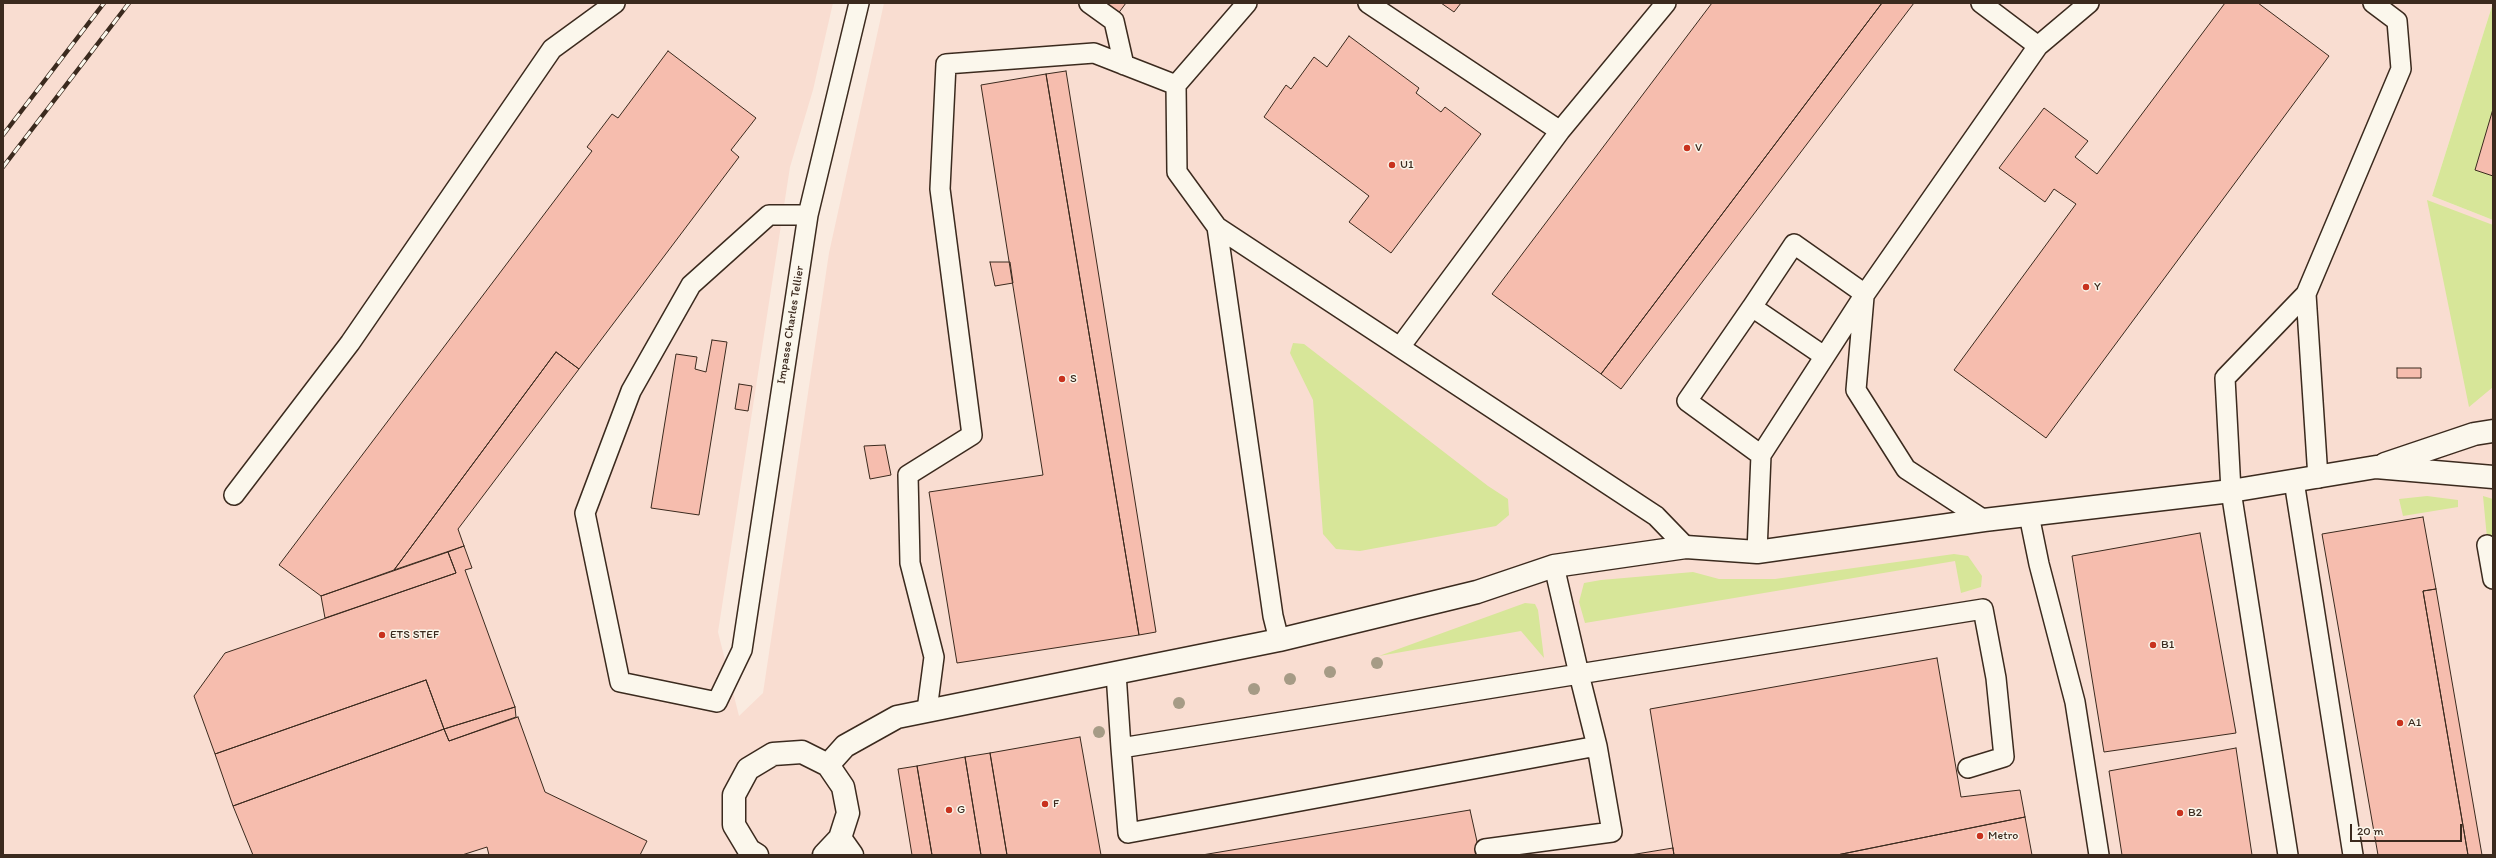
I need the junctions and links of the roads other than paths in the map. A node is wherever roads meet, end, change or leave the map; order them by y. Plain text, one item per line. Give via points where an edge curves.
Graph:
1 (615, 3) edge
2 (859, 3) edge
3 (1088, 3) edge
4 (1247, 3) edge
5 (1368, 3) edge
6 (1666, 3) edge
7 (1981, 3) edge
8 (2089, 3) edge
9 (2374, 3) edge
10 (2038, 46) junction
11 (1124, 65) junction
12 (1176, 85) junction
13 (1560, 131) junction
14 (808, 215) junction
15 (1217, 227) junction
16 (1865, 294) junction
17 (2306, 294) junction
18 (1752, 307) junction
19 (1400, 347) junction
20 (1824, 356) junction
21 (2493, 431) edge
22 (1761, 455) junction
23 (2376, 467) junction
24 (2493, 477) edge
25 (2318, 478) junction
26 (2294, 481) junction
27 (2231, 491) junction
28 (234, 495) dead end
29 (2029, 515) junction
30 (1984, 520) junction
31 (2487, 545) dead end
32 (1686, 547) junction
33 (1757, 552) junction
34 (1554, 566) junction
35 (2493, 579) edge
36 (1279, 640) junction
37 (1116, 673) junction
38 (1579, 674) junction
39 (928, 710) junction
40 (1597, 746) junction
41 (1121, 748) junction
42 (828, 765) junction
43 (1968, 768) dead end
44 (846, 847) edge
45 (1485, 849) dead end
46 (750, 853) edge
47 (824, 855) edge
48 (2099, 855) edge
49 (2288, 855) edge
50 (2353, 855) edge

1 - 28 lane via 552,49 350,343
2 - 14 lane, Impasse Charles Tellier
3 - 11 lane via 1114,21
4 - 12 lane
5 - 13 lane
6 - 13 lane
7 - 10 lane
8 - 10 lane
9 - 17 lane via 2397,21 2401,69
10 - 16 lane
11 - 12 lane
11 - 39 lane via 1094,53 946,64 940,189 972,435 908,476 910,563 934,657
12 - 15 lane via 1177,172
13 - 19 lane
14 - 14 lane, Impasse Charles Tellier via 769,215 691,285 631,391 585,513 620,682 717,702 742,650
15 - 19 lane
15 - 36 lane via 1273,616
16 - 18 lane via 1794,244
16 - 20 lane
16 - 30 lane via 1856,390 1906,469
17 - 25 lane
17 - 27 lane via 2225,378
18 - 20 lane
18 - 22 lane via 1687,401
19 - 32 lane via 1656,516
20 - 22 lane
21 - 23 street via 2474,434
22 - 33 lane
23 - 24 street
23 - 25 street
25 - 26 street
26 - 27 street
26 - 50 lane
27 - 29 street
27 - 49 lane
29 - 30 street
29 - 48 lane via 2075,702
30 - 33 street
31 - 35 lane
32 - 33 street
32 - 34 street
34 - 36 street via 1477,592
34 - 38 lane
36 - 37 street
37 - 39 street
37 - 41 lane
38 - 40 lane
38 - 41 lane
38 - 43 lane via 1983,609 1996,678 2004,756
39 - 42 street via 897,717 845,746
40 - 41 lane via 1128,833
40 - 45 lane via 1612,832
42 - 44 street via 844,787 848,813
42 - 46 street via 802,752 773,754 748,769 734,795 734,824
44 - 47 street

